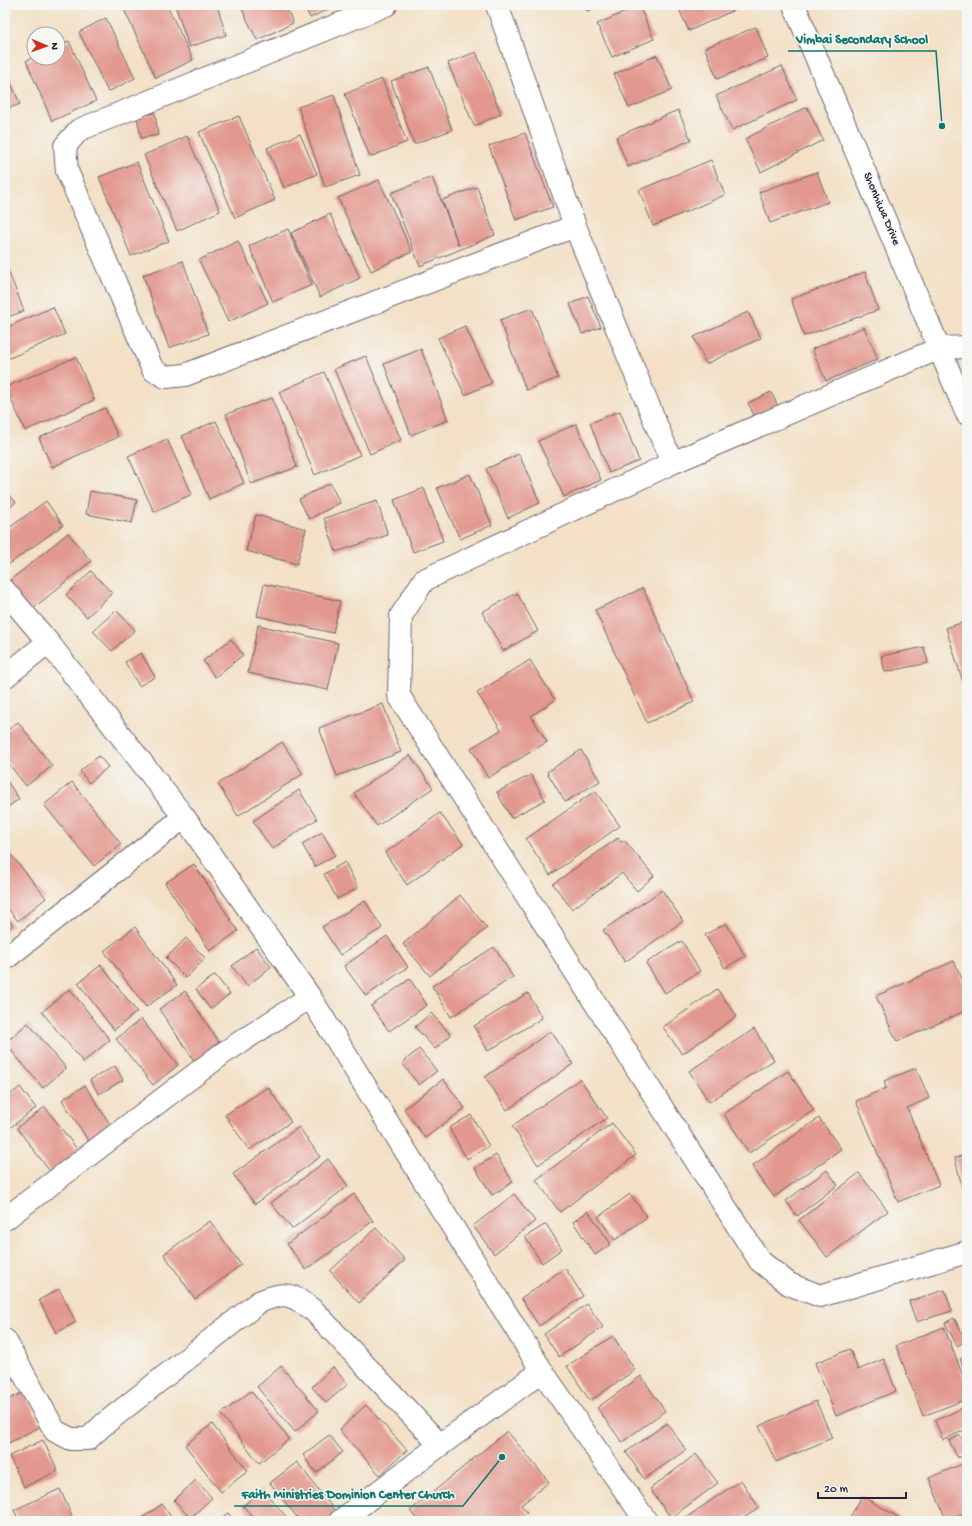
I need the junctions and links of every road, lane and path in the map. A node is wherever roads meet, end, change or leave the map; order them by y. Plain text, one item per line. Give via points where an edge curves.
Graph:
1 (386, 5) edge
2 (497, 5) edge
3 (794, 5) edge
4 (574, 226) junction
5 (967, 347) edge
6 (940, 348) junction
7 (967, 414) edge
8 (672, 463) junction
9 (5, 591) edge
10 (48, 642) junction
11 (5, 677) edge
12 (184, 817) junction
13 (5, 959) edge
14 (310, 997) junction
15 (5, 1219) edge
16 (967, 1252) edge
17 (5, 1340) edge
18 (542, 1371) junction
19 (440, 1444) junction
20 (340, 1521) edge
21 (646, 1521) edge

1 - 4 street via 79,130 65,146 67,171 153,370 166,377 185,375
2 - 4 street
3 - 6 street, Shonhiwa Drive
4 - 8 street
5 - 6 street
6 - 7 street, Shonhiwa Drive
6 - 8 street
8 - 16 street via 424,580 401,616 399,696 760,1261 789,1284 820,1296
9 - 10 street
10 - 11 street
10 - 12 street
12 - 13 street
12 - 14 street
14 - 15 street via 222,1054
14 - 18 street
17 - 19 street via 55,1431 71,1439 88,1439 259,1302 278,1294 295,1297 314,1311
18 - 19 street
18 - 21 street
19 - 20 street

